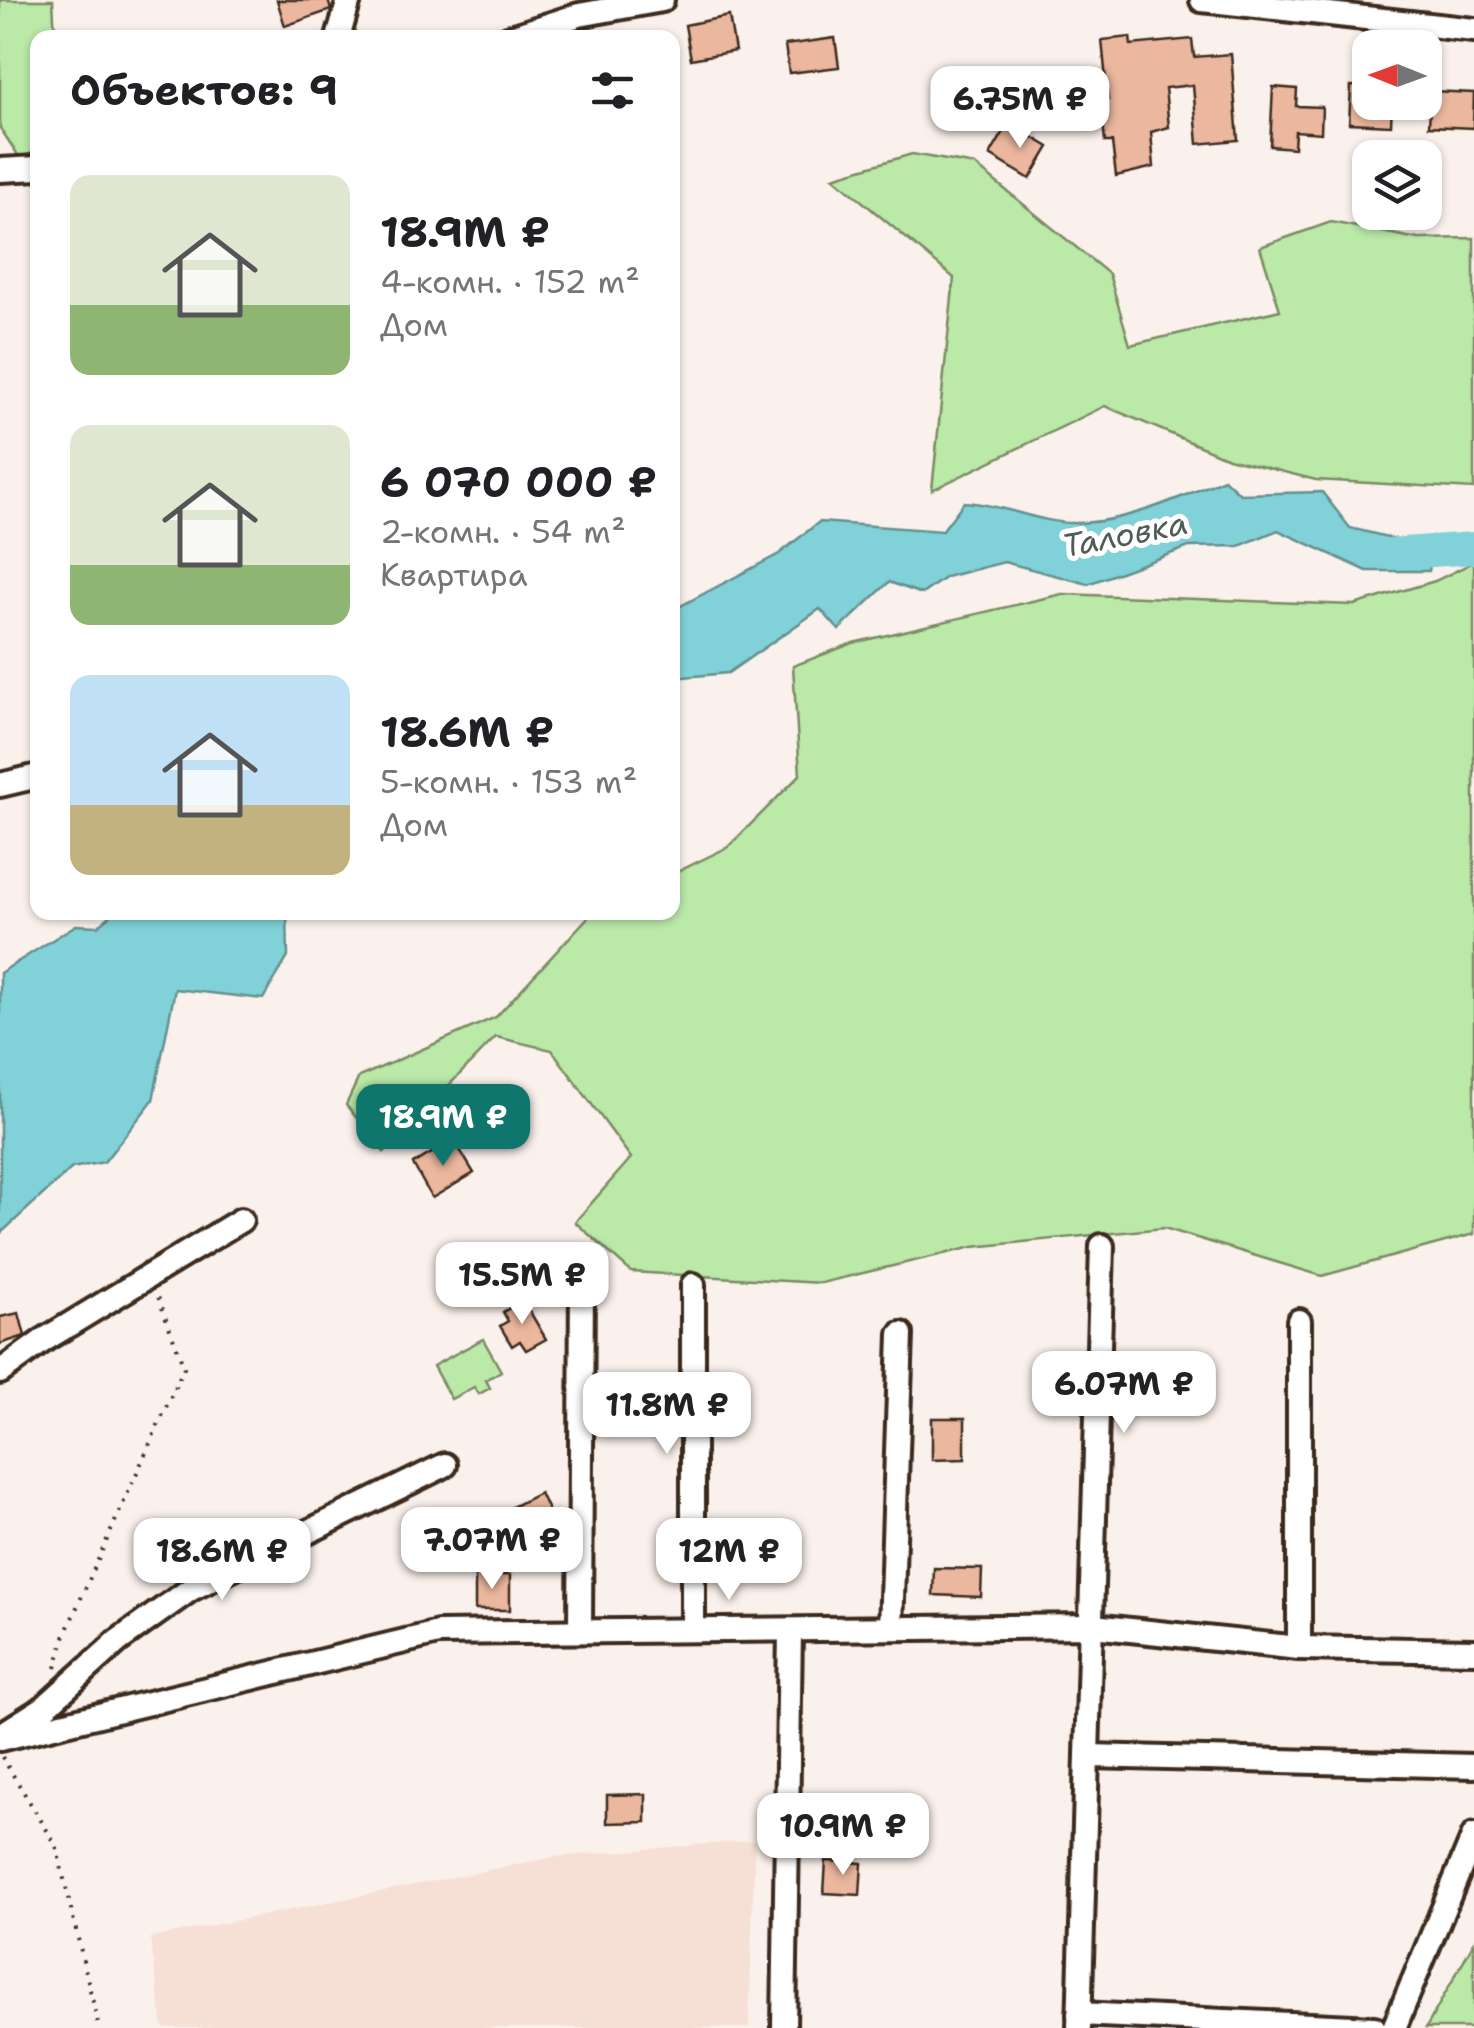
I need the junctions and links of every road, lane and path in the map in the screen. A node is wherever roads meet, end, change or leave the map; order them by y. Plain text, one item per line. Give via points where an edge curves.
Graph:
1 (349, 0) edge
2 (662, 0) edge
3 (1202, 0) edge
4 (1430, 0) edge
5 (1430, 26) junction
6 (340, 30) edge
7 (534, 30) edge
8 (1474, 30) edge
9 (30, 168) edge
10 (0, 170) edge
11 (30, 778) edge
12 (0, 786) edge
13 (241, 1220) dead end
14 (1102, 1246) dead end
15 (150, 1275) junction
16 (582, 1281) dead end
17 (694, 1285) dead end
18 (1300, 1321) dead end
19 (901, 1334) dead end
20 (0, 1372) edge
21 (445, 1465) dead end
22 (1093, 1626) junction
23 (693, 1628) junction
24 (891, 1628) junction
25 (580, 1630) junction
26 (790, 1631) junction
27 (1299, 1648) junction
28 (1474, 1652) edge
29 (55, 1670) dead end
30 (0, 1737) edge
31 (0, 1753) edge
32 (1088, 1756) junction
33 (1474, 1766) edge
34 (1474, 1834) edge
35 (1079, 2021) edge
36 (99, 2028) edge
37 (784, 2028) edge
38 (1374, 2028) edge
39 (1394, 2028) edge

1 - 6 street
2 - 7 street
3 - 5 street
4 - 5 street
5 - 8 street
9 - 10 street
11 - 12 street
13 - 15 street
14 - 22 street
15 - 20 street
15 - 29 path via 184,1367
16 - 25 street
17 - 23 street
18 - 27 street
19 - 24 street
21 - 30 street via 191,1589
22 - 24 street
22 - 27 street
22 - 32 street
23 - 25 street
23 - 26 street
24 - 26 street
25 - 30 street via 438,1633
26 - 37 street
27 - 28 street
31 - 36 path via 56,1845
32 - 33 street
32 - 35 street
34 - 39 street
35 - 38 street

